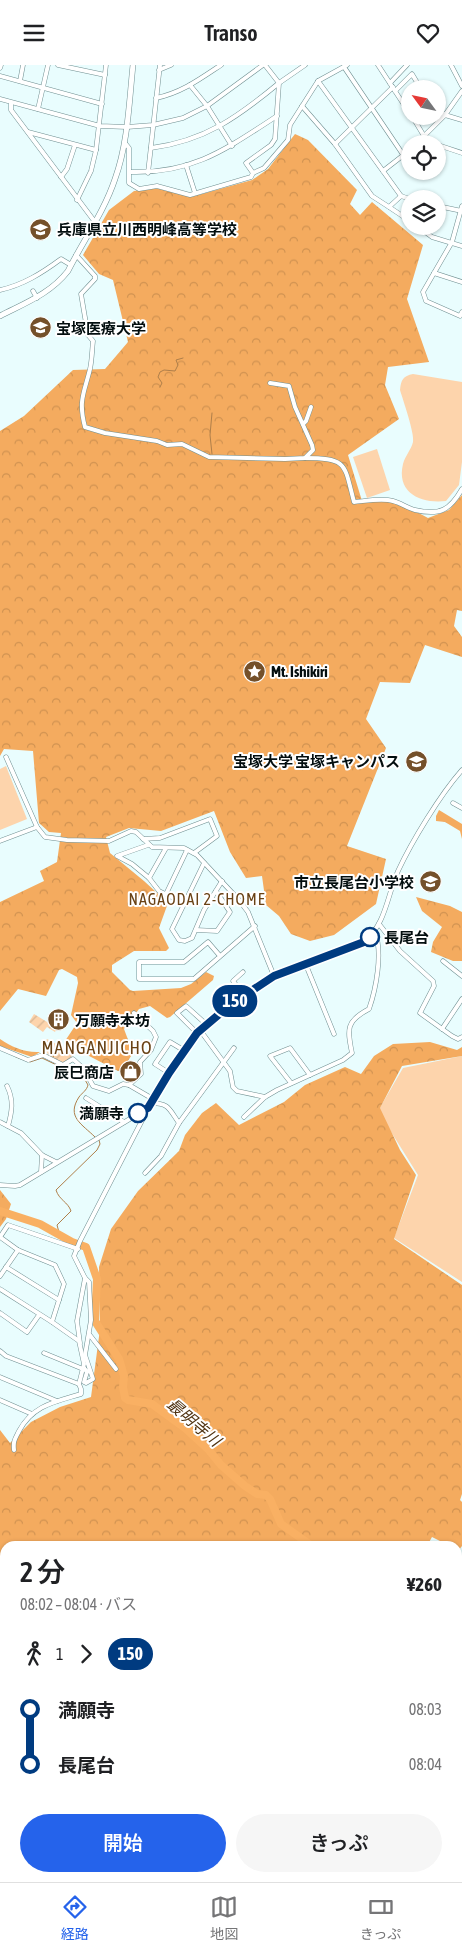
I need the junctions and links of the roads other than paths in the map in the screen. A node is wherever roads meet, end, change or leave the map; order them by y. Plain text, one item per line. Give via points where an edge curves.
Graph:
1 (24, 65) edge
2 (48, 65) edge
3 (58, 65) edge
4 (106, 65) edge
5 (134, 65) edge
6 (171, 65) edge
7 (221, 65) edge
8 (264, 65) edge
9 (305, 65) edge
10 (378, 65) edge
11 (408, 65) edge
12 (451, 65) edge
13 (346, 66) edge
14 (159, 67) edge
15 (105, 75) junction
16 (0, 76) edge
17 (403, 80) edge
18 (416, 80) edge
19 (20, 81) junction
20 (318, 81) junction
21 (401, 82) edge
22 (279, 83) junction
23 (190, 85) junction
24 (462, 86) edge
25 (393, 87) junction
26 (43, 88) junction
27 (462, 91) edge
28 (156, 98) junction
29 (0, 99) edge
30 (401, 99) edge
31 (11, 103) junction
32 (102, 103) junction
33 (207, 106) junction
34 (302, 106) junction
35 (372, 108) junction
36 (38, 109) junction
37 (446, 114) edge
38 (446, 115) edge
39 (277, 116) junction
40 (462, 120) edge
41 (154, 125) junction
42 (435, 125) edge
43 (100, 126) junction
44 (126, 127) junction
45 (220, 127) junction
46 (351, 127) junction
47 (28, 132) junction
48 (425, 135) edge
49 (125, 143) junction
50 (335, 144) junction
51 (75, 145) junction
52 (232, 146) junction
53 (446, 147) edge
54 (151, 148) junction
55 (96, 150) junction
56 (401, 152) edge
57 (462, 153) edge
58 (401, 158) edge
59 (186, 165) junction
60 (383, 171) junction
61 (130, 172) junction
62 (148, 173) junction
63 (253, 173) junction
64 (61, 177) junction
65 (195, 193) junction
66 (401, 196) joint
67 (77, 200) junction
68 (462, 206) edge
69 (389, 207) junction
70 (446, 208) edge
71 (461, 211) edge
72 (401, 215) edge
73 (95, 222) junction
74 (429, 235) edge
75 (452, 243) junction
76 (462, 246) edge
77 (76, 255) junction
78 (71, 265) junction
79 (434, 273) junction
80 (462, 282) edge
81 (0, 290) edge
82 (33, 291) dead end
83 (37, 298) junction
84 (462, 312) edge
85 (0, 316) edge
86 (270, 383) dead end
87 (311, 407) dead end
88 (303, 424) junction
89 (305, 458) junction
90 (462, 489) edge
91 (6, 757) dead end
92 (462, 770) edge
93 (453, 803) dead end
94 (462, 809) edge
95 (37, 827) junction
96 (143, 839) junction
97 (0, 841) edge
98 (148, 845) junction
99 (166, 848) junction
100 (187, 850) junction
101 (194, 853) junction
102 (204, 863) junction
103 (149, 878) junction
104 (222, 881) junction
105 (216, 891) junction
106 (166, 894) junction
107 (184, 903) junction
108 (379, 924) junction
109 (255, 926) junction
110 (196, 929) junction
111 (375, 932) junction
112 (220, 956) junction
113 (443, 961) dead end
114 (306, 965) junction
115 (243, 972) dead end
116 (274, 976) junction
117 (462, 976) edge
118 (244, 995) junction
119 (462, 999) edge
120 (134, 1013) dead end
121 (206, 1024) junction
122 (442, 1029) junction
123 (199, 1031) junction
124 (334, 1034) dead end
125 (462, 1037) edge
126 (234, 1048) dead end
127 (0, 1049) edge
128 (185, 1051) junction
129 (224, 1062) junction
130 (169, 1073) junction
131 (310, 1075) junction
132 (291, 1083) junction
133 (129, 1085) junction
134 (7, 1087) dead end
135 (265, 1097) junction
136 (86, 1098) dead end
137 (152, 1101) junction
138 (148, 1108) junction
139 (244, 1117) dead end
140 (0, 1121) edge
141 (124, 1122) junction
142 (179, 1123) junction
143 (8, 1126) junction
144 (42, 1155) junction
145 (56, 1162) junction
146 (40, 1172) junction
147 (145, 1173) dead end
148 (0, 1185) edge
149 (0, 1237) edge
150 (78, 1249) junction
151 (18, 1250) junction
152 (6, 1267) junction
153 (0, 1276) edge
154 (85, 1278) junction
155 (0, 1289) edge
156 (59, 1300) junction
157 (0, 1313) edge
158 (39, 1315) junction
159 (52, 1322) junction
160 (89, 1334) junction
161 (80, 1343) junction
162 (0, 1351) edge
163 (44, 1353) dead end
164 (83, 1369) junction
165 (116, 1369) dead end
166 (0, 1377) edge
167 (79, 1384) junction
168 (0, 1400) edge
169 (58, 1401) junction
170 (32, 1414) junction
171 (14, 1450) dead end

1 - 19 street
2 - 26 street
3 - 15 street
4 - 15 street
5 - 44 street
6 - 14 street
7 - 23 street
8 - 22 street
8 - 33 street
9 - 22 street
10 - 25 street
11 - 25 street
12 - 24 street
13 - 20 street
13 - 35 street
14 - 28 street
15 - 32 street
16 - 19 street
17 - 18 street via 412,74
19 - 26 street
20 - 34 street
20 - 46 street
21 - 25 street
22 - 39 street
22 - 45 street
23 - 28 street
23 - 33 street
25 - 30 street
25 - 35 street
26 - 32 street
26 - 36 street
27 - 37 street
28 - 41 street
29 - 31 street
31 - 36 street
31 - 47 street via 11,110
32 - 43 street
33 - 41 street via 183,118
33 - 45 street
34 - 50 street
34 - 63 street via 290,125 288,140 264,169
35 - 46 street
35 - 56 street
36 - 43 street
38 - 40 street
39 - 52 street
39 - 63 street via 275,139 246,163
41 - 44 street
41 - 54 street
42 - 48 street
43 - 44 street
43 - 55 street
44 - 49 street
45 - 52 street
45 - 54 street via 173,145
46 - 50 street
46 - 60 street
47 - 51 street
47 - 64 street
49 - 61 street via 129,148
49 - 73 street via 115,180
50 - 69 street via 372,197
51 - 55 street
51 - 64 street
52 - 59 street
53 - 57 street
54 - 62 street
55 - 67 street via 91,171
58 - 60 street
59 - 62 street
59 - 65 street
60 - 66 street
61 - 62 street
61 - 65 street via 129,183 139,189 157,186 190,195
63 - 65 street via 251,177
64 - 67 street
66 - 69 street
67 - 73 street
68 - 71 street
69 - 72 street
70 - 71 street
71 - 75 street
73 - 77 street
74 - 75 street
75 - 76 street
75 - 79 street
77 - 78 street
77 - 89 street via 96,276 81,294 88,335 93,341 91,368 80,410 85,427 167,445 182,444 209,457
78 - 81 street via 61,259 14,287
78 - 83 street via 54,287
79 - 80 street
79 - 84 street via 423,292 426,301 460,316
82 - 83 street
83 - 85 street
86 - 88 street via 280,382 291,389
87 - 88 street
88 - 89 street via 313,450
89 - 90 street via 334,459 342,465 354,502 392,500 415,510 440,511 452,505
91 - 95 street
92 - 108 street via 398,871
93 - 94 street
95 - 96 street via 45,837 52,838 109,841 131,831
95 - 97 street
96 - 98 street
96 - 101 street via 160,838 210,819 217,836
98 - 99 street
98 - 103 street via 117,856
99 - 100 street
99 - 103 street
100 - 101 street
100 - 106 street
101 - 102 street
102 - 104 street
102 - 107 street
103 - 106 street via 159,891
104 - 105 street
104 - 109 street via 244,906
105 - 110 street
105 - 110 street via 230,912 216,931
106 - 107 street
107 - 110 street via 172,929 179,940 185,941
108 - 111 street
108 - 122 street via 400,951 433,981 434,986 420,1013
109 - 112 street
109 - 116 street
111 - 114 street via 364,942
111 - 131 street via 378,963 374,994 369,1009 356,1015 350,1024 348,1034 352,1053
112 - 112 street via 194,979 139,979 139,962 184,962 208,942
113 - 117 street
114 - 116 street
114 - 124 street
115 - 118 street via 233,981
116 - 118 street
118 - 121 street
119 - 122 street
120 - 133 street via 156,1037 151,1050 140,1062 142,1074
121 - 123 street
121 - 123 street via 186,1005 177,1013
122 - 125 street via 452,1037
123 - 128 street
123 - 129 street
126 - 129 street
127 - 133 street via 28,1060 43,1055 63,1065 73,1059 84,1069 93,1085 107,1091 120,1084
128 - 130 street
128 - 130 street via 170,1042 155,1064
129 - 135 street via 237,1091
129 - 142 street
130 - 137 street
131 - 132 street
131 - 132 street via 290,1048 270,1056
132 - 135 street
133 - 137 street
134 - 143 street via 12,1097
135 - 139 street
136 - 141 street
137 - 138 street
137 - 142 street via 166,1105
138 - 141 street
138 - 150 street
140 - 143 street
141 - 145 street
142 - 147 street via 161,1156
143 - 144 street via 21,1133
144 - 145 street
144 - 146 street
145 - 146 street
146 - 148 street via 20,1185
149 - 150 street via 8,1225
149 - 151 street
150 - 154 street via 74,1256
151 - 152 street
151 - 156 street via 55,1265 64,1284
152 - 153 street
152 - 156 street
154 - 160 street via 89,1282 92,1320
154 - 161 street via 77,1321
155 - 158 street
156 - 159 street
157 - 158 street via 27,1332
158 - 159 street
159 - 161 street
160 - 164 street via 84,1355 93,1379 86,1383 87,1372
160 - 165 street
161 - 164 street
162 - 167 street
163 - 164 street
164 - 167 street
166 - 169 street
167 - 169 street via 81,1394
168 - 170 street
169 - 170 street via 36,1409
170 - 171 street via 23,1422 14,1440

